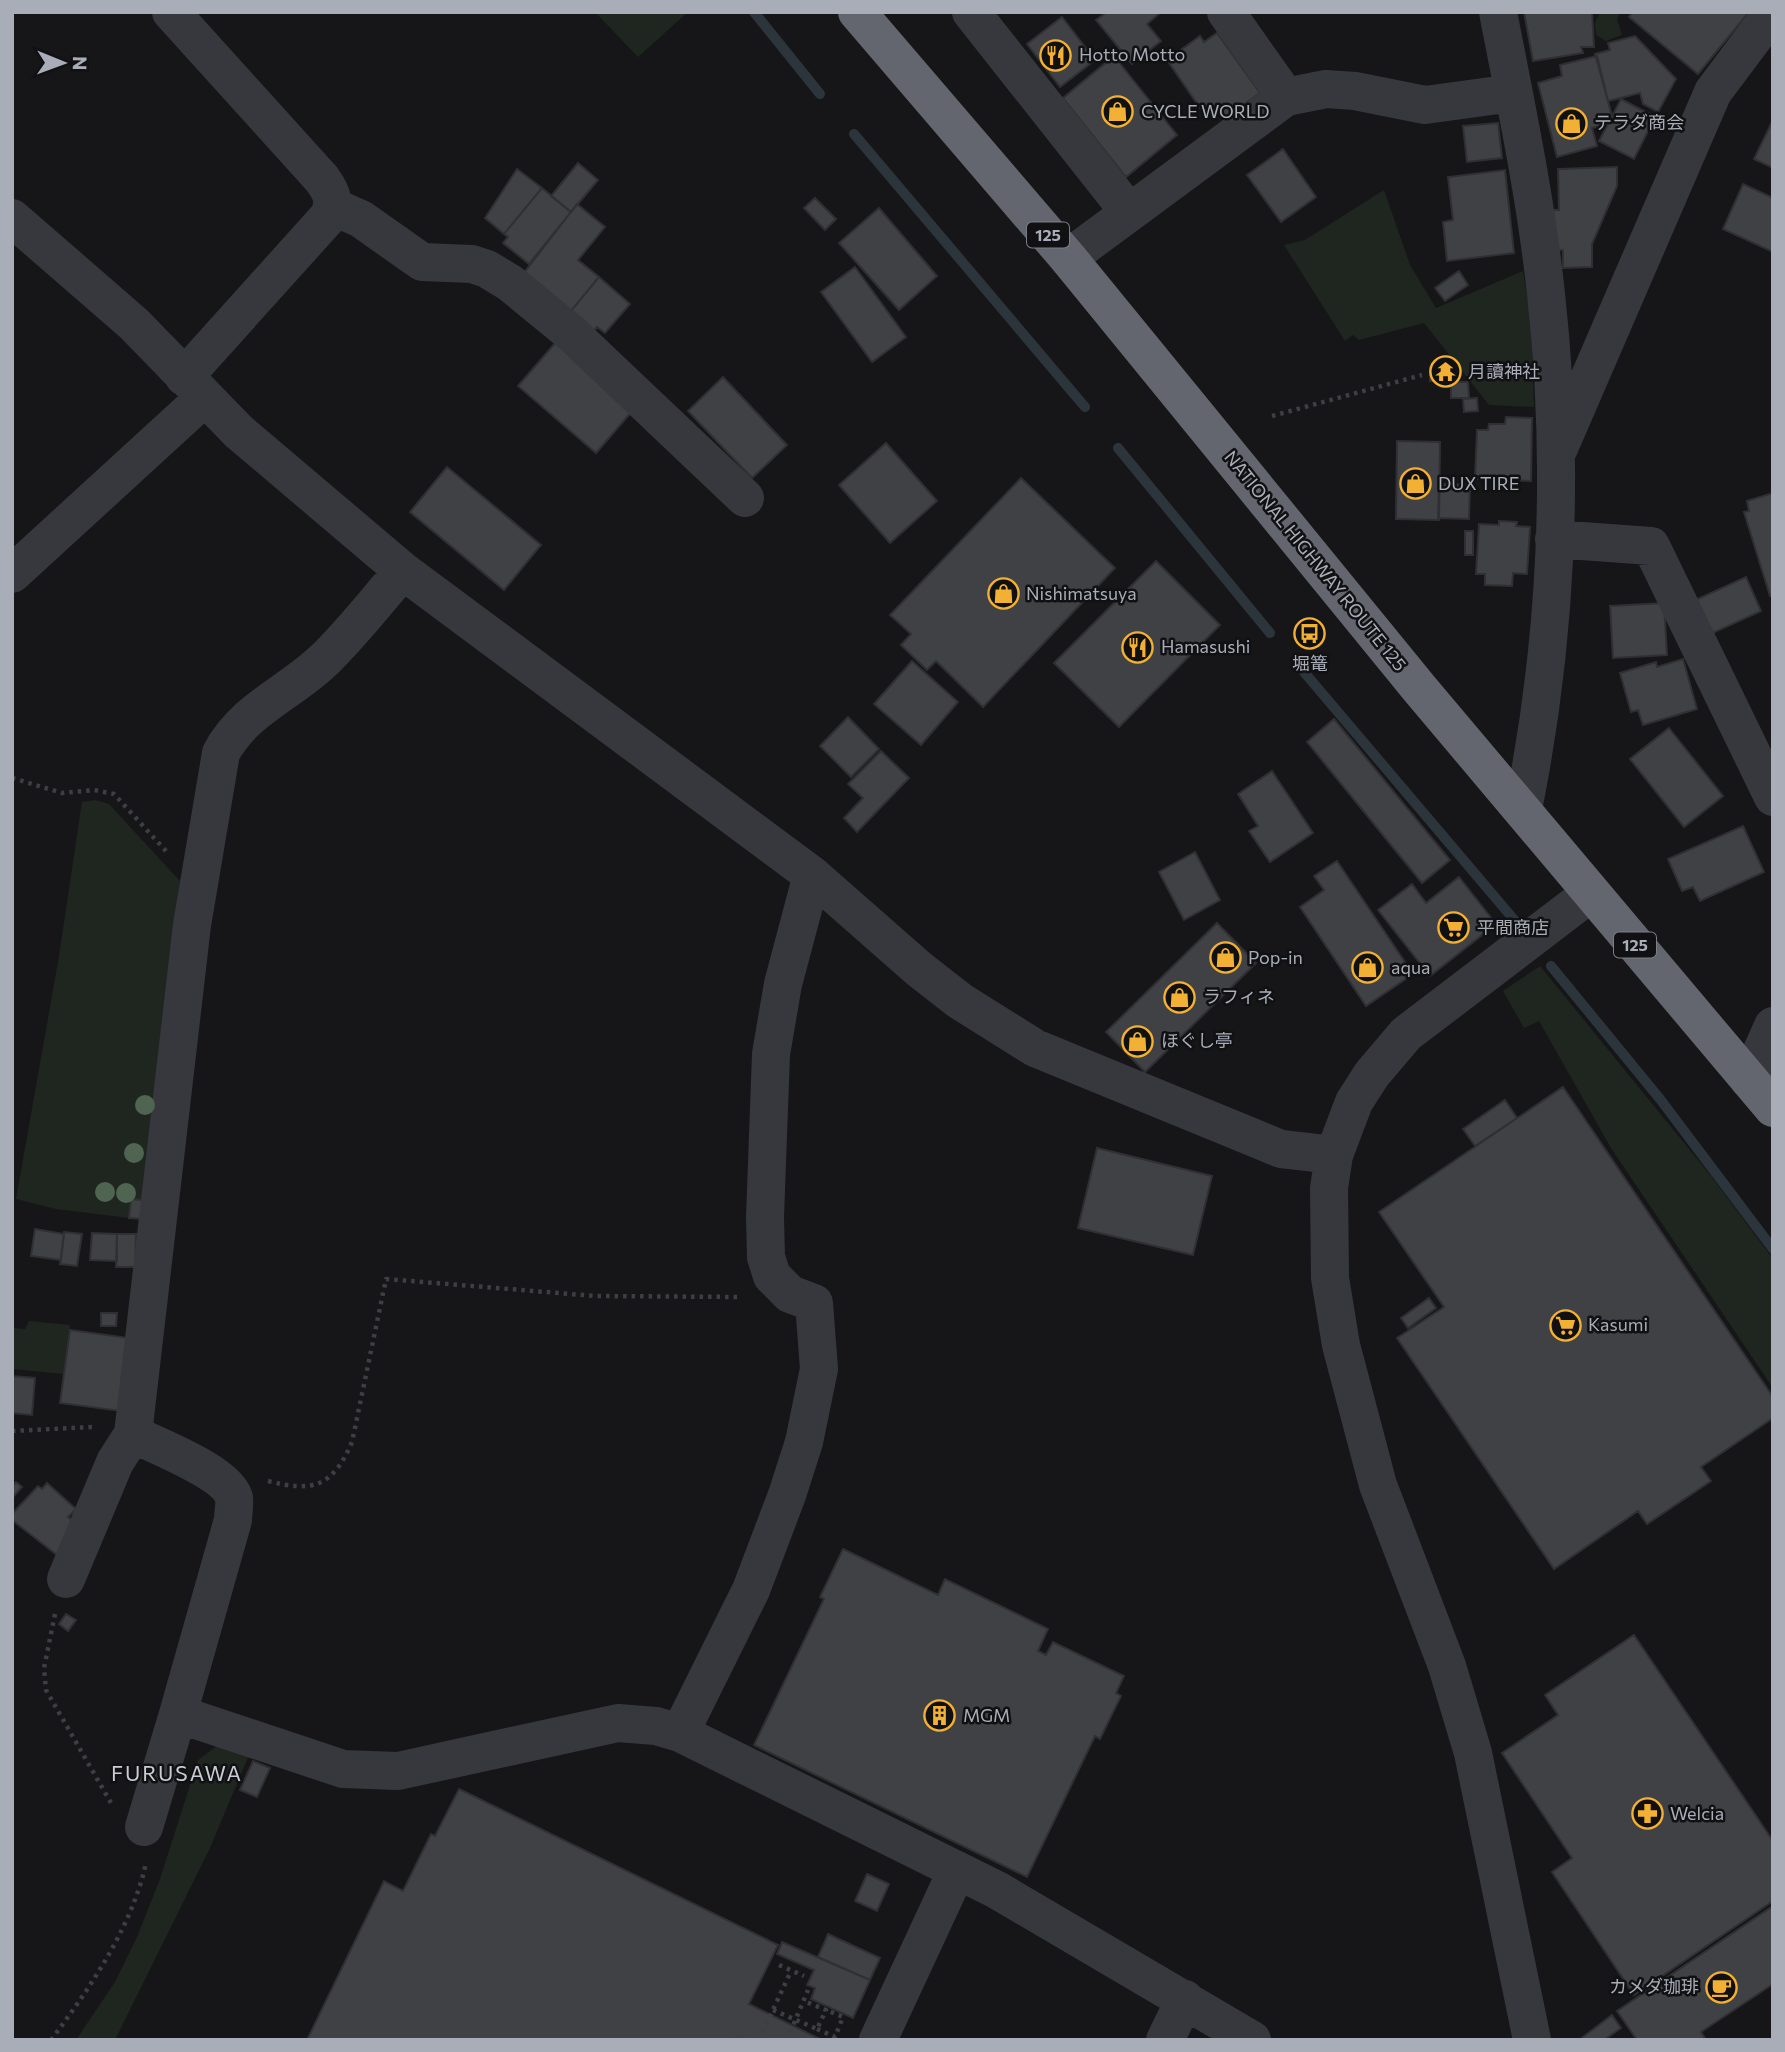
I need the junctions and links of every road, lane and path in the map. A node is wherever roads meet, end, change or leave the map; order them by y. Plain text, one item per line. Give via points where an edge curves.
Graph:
1 (172, 12) edge
2 (857, 12) edge
3 (971, 12) edge
4 (1226, 12) edge
5 (1498, 12) edge
6 (1773, 12) edge
7 (1513, 93) junction
8 (1286, 97) junction
9 (334, 207) junction
10 (1129, 212) junction
11 (12, 218) edge
12 (1068, 258) junction
13 (1422, 375) dead end
14 (194, 388) junction
15 (1272, 416) dead end
16 (1557, 452) junction
17 (745, 498) dead end
18 (1554, 538) junction
19 (402, 571) junction
20 (12, 574) edge
21 (12, 778) edge
22 (1773, 797) edge
23 (1523, 809) junction
24 (812, 875) junction
25 (199, 888) junction
26 (1591, 893) junction
27 (1773, 1026) edge
28 (1749, 1080) junction
29 (1773, 1108) edge
30 (1334, 1155) junction
31 (717, 1297) dead end
32 (12, 1431) edge
33 (133, 1434) junction
34 (225, 1484) junction
35 (66, 1579) joint
36 (178, 1714) junction
37 (680, 1733) junction
38 (130, 1818) junction
39 (957, 1870) junction
40 (779, 1965) dead end
41 (791, 1971) junction
42 (804, 1976) dead end
43 (808, 1990) dead end
44 (1185, 1999) junction
45 (804, 2001) junction
46 (773, 2010) junction
47 (826, 2010) junction
48 (796, 2020) junction
49 (817, 2029) junction
50 (51, 2040) edge
51 (734, 2040) edge
52 (747, 2040) edge
53 (759, 2040) edge
54 (788, 2040) edge
55 (878, 2040) edge
56 (1165, 2040) edge
57 (1252, 2040) edge
58 (1532, 2040) edge

1 - 9 street via 323,180
2 - 12 highway, NATIONAL HIGHWAY ROUTE 125 / 125
3 - 10 street
4 - 8 street
5 - 7 street
6 - 16 street via 1713,92
7 - 8 street via 1424,105 1326,89
7 - 16 street via 1546,294
8 - 10 street
9 - 14 street
9 - 17 street via 361,219 422,262 472,264 510,283 570,333
10 - 12 street
11 - 14 street via 134,324
12 - 23 highway, NATIONAL HIGHWAY ROUTE 125 / 125
13 - 15 path
14 - 19 street
14 - 20 street
16 - 18 street
18 - 22 street via 1651,546
18 - 23 street via 1542,700
19 - 24 street
19 - 25 street via 323,661 231,735 221,754
21 - 25 path via 62,793 94,790 114,794
23 - 26 highway, NATIONAL HIGHWAY ROUTE 125 / 125
24 - 30 street via 919,970 1035,1048 1281,1149
24 - 37 street via 783,984 771,1054 765,1217 766,1257 772,1276 790,1294 814,1303 819,1369 804,1442 783,1509 751,1590
25 - 33 street
26 - 28 highway, NATIONAL HIGHWAY ROUTE 125 / 125
26 - 30 street via 1406,1034 1354,1102
27 - 28 street
28 - 29 highway, NATIONAL HIGHWAY ROUTE 125 / 125
30 - 58 street via 1327,1232 1329,1278 1341,1345 1378,1485 1447,1666 1473,1753
31 - 34 path via 595,1296 386,1279 352,1442 343,1463 319,1485 281,1485 239,1475
32 - 33 path via 96,1427
33 - 34 street
33 - 35 street via 115,1462
34 - 36 street via 234,1498 233,1520
35 - 38 path via 50,1632 44,1668 46,1690
36 - 37 street via 343,1769 398,1771 618,1723
36 - 38 street
37 - 39 street
38 - 50 path via 146,1852 143,1875 117,1939
39 - 44 street
39 - 55 street
40 - 41 path
41 - 42 path
41 - 46 path
43 - 45 path
44 - 56 street
44 - 57 street
45 - 47 path
45 - 48 path
46 - 48 path
46 - 53 path
47 - 49 path
47 - 49 path via 843,2017 835,2037
48 - 49 path
48 - 54 path
51 - 52 path via 737,2035

